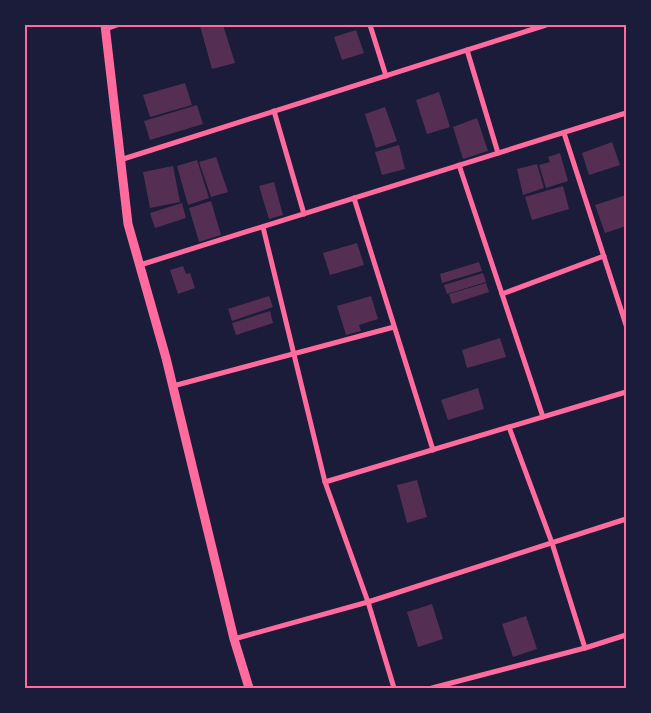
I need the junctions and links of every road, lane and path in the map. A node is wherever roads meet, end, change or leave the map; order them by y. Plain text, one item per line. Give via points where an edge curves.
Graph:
1 (117, 25) edge
2 (370, 25) edge
3 (546, 25) edge
4 (105, 27) edge
5 (467, 50) junction
6 (386, 76) junction
7 (274, 111) junction
8 (626, 113) edge
9 (564, 133) junction
10 (498, 154) junction
11 (120, 160) junction
12 (459, 166) junction
13 (354, 198) junction
14 (304, 214) junction
15 (263, 227) junction
16 (604, 256) junction
17 (140, 265) junction
18 (502, 294) junction
19 (626, 324) edge
20 (394, 327) junction
21 (294, 354) junction
22 (173, 386) junction
23 (626, 392) edge
24 (543, 417) junction
25 (509, 427) junction
26 (433, 450) junction
27 (325, 482) junction
28 (626, 520) edge
29 (552, 543) junction
30 (368, 602) junction
31 (626, 635) edge
32 (234, 639) junction
33 (585, 648) junction
34 (249, 688) edge
35 (394, 688) edge
36 (432, 688) edge

1 - 4 street
2 - 6 street
3 - 5 street
4 - 11 street
5 - 6 street
5 - 10 street
6 - 7 street
7 - 11 street
7 - 14 street
8 - 9 street
9 - 10 street
9 - 16 street
10 - 12 street
11 - 17 street via 128,224
12 - 13 street
12 - 18 street
13 - 14 street
13 - 20 street
14 - 15 street
15 - 17 street
15 - 21 street
16 - 18 street
16 - 19 street
17 - 22 street
18 - 24 street
20 - 21 street
20 - 26 street
21 - 22 street
21 - 27 street
22 - 32 street
23 - 24 street
24 - 25 street
25 - 26 street
25 - 29 street
26 - 27 street
27 - 30 street
28 - 29 street
29 - 30 street
29 - 33 street
30 - 32 street
30 - 35 street
31 - 33 street
32 - 34 street
33 - 36 street

